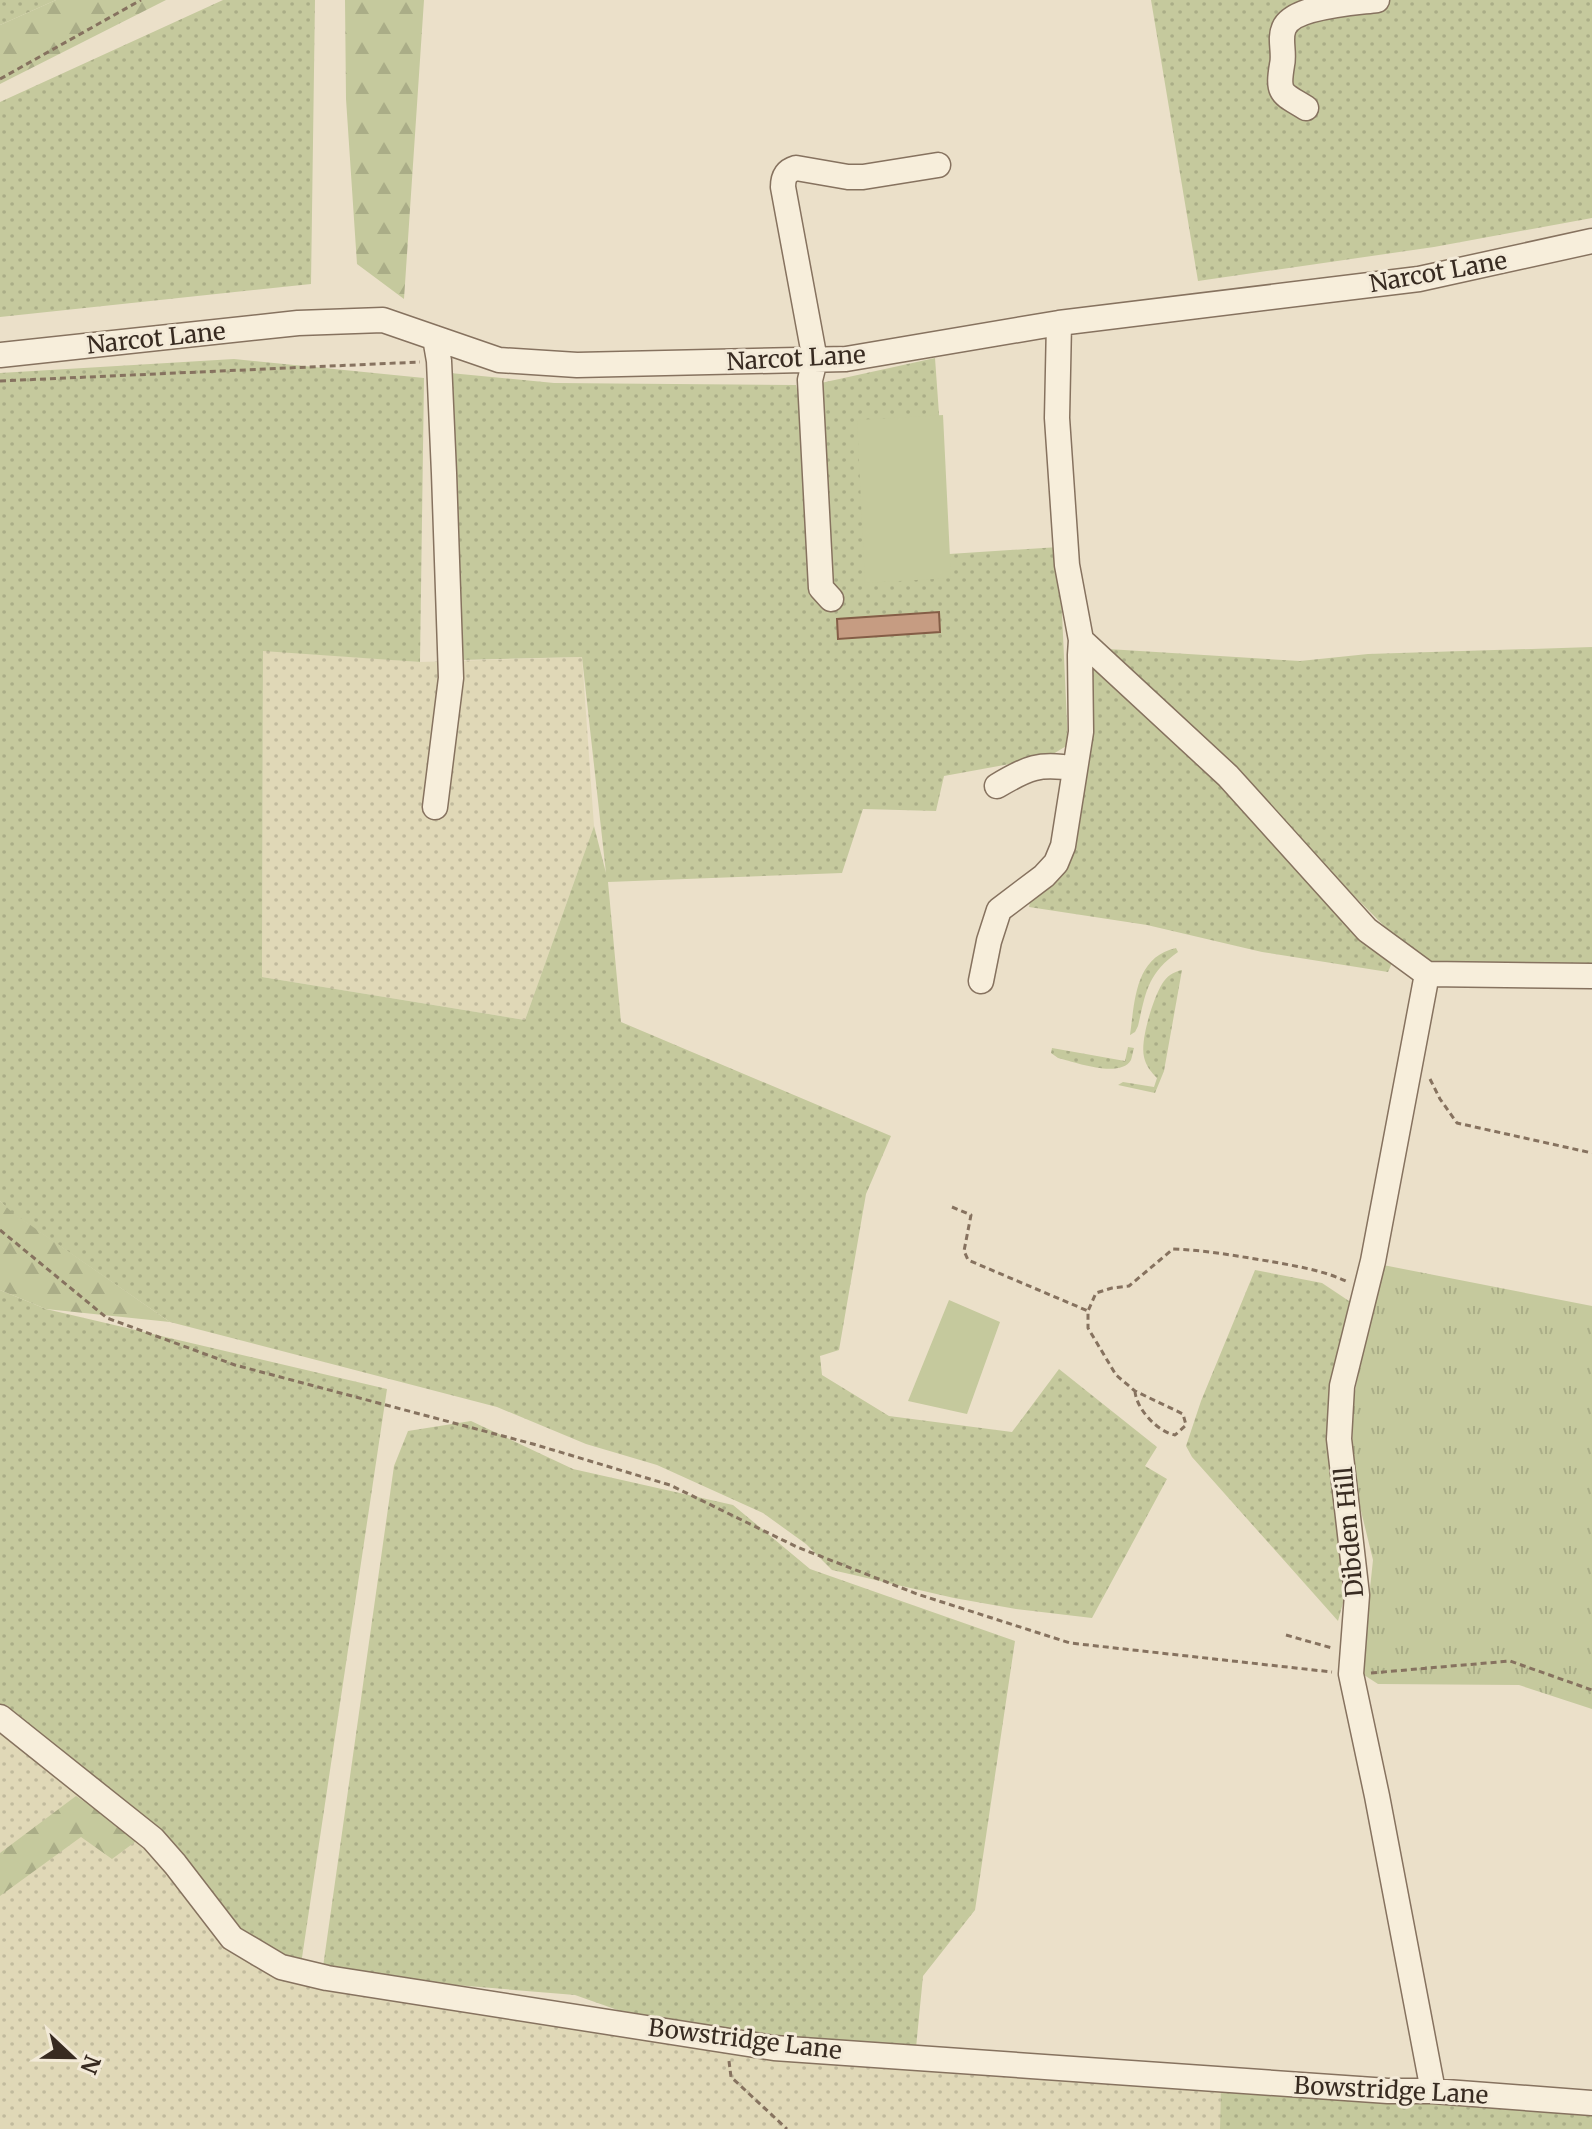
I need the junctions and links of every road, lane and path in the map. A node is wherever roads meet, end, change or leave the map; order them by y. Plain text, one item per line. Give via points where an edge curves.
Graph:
1 (141, 0) edge
2 (1377, 0) edge
3 (0, 79) edge
4 (1306, 108) dead end
5 (938, 165) dead end
6 (1592, 241) edge
7 (1059, 323) junction
8 (435, 338) junction
9 (0, 355) edge
10 (815, 360) junction
11 (831, 599) dead end
12 (1081, 640) junction
13 (1075, 769) junction
14 (997, 786) dead end
15 (435, 807) dead end
16 (1427, 974) junction
17 (1592, 976) edge
18 (981, 981) dead end
19 (1414, 1047) junction
20 (1592, 1153) edge
21 (952, 1207) dead end
22 (0, 1230) edge
23 (1366, 1291) junction
24 (1088, 1311) junction
25 (1135, 1391) junction
26 (1286, 1635) dead end
27 (1351, 1664) junction
28 (1592, 1690) edge
29 (0, 1717) edge
30 (728, 2040) junction
31 (1433, 2091) junction
32 (1592, 2103) edge
33 (787, 2129) edge

1 - 3 path
2 - 4 street via 1303,13 1285,25 1279,86
5 - 10 street via 863,177 799,168 785,175
6 - 7 street, Narcot Lane via 1419,279
7 - 10 street, Narcot Lane
7 - 12 street via 1057,418 1067,565
8 - 9 street, Narcot Lane via 383,320 312,322
8 - 10 street, Narcot Lane via 499,360 561,364
8 - 15 street via 451,678
10 - 11 street via 810,380 821,588
12 - 13 street via 1081,732
12 - 16 street via 1228,776 1367,930
13 - 14 street via 1053,764 1022,770
13 - 18 street via 1056,863 999,910
16 - 17 street
16 - 19 street, Dibden Hill
19 - 20 path via 1457,1123
19 - 23 street, Dibden Hill
21 - 24 path via 971,1215 964,1251 968,1260
22 - 27 path via 107,1318 235,1365 670,1485 797,1547 917,1594 1070,1643
23 - 24 path via 1296,1266 1173,1249 1129,1286 1096,1293
23 - 27 street, Dibden Hill via 1342,1386 1339,1439 1357,1595
24 - 25 path via 1088,1328 1100,1349 1116,1375
25 - 25 path via 1183,1414 1186,1425 1175,1435 1164,1433 1136,1402
26 - 27 path
27 - 28 path via 1510,1661
27 - 31 street, Dibden Hill
29 - 30 street, Bowstridge Lane via 153,1839 232,1938 281,1967
30 - 31 street, Bowstridge Lane via 774,2048
30 - 33 path via 731,2077
31 - 32 street, Bowstridge Lane

